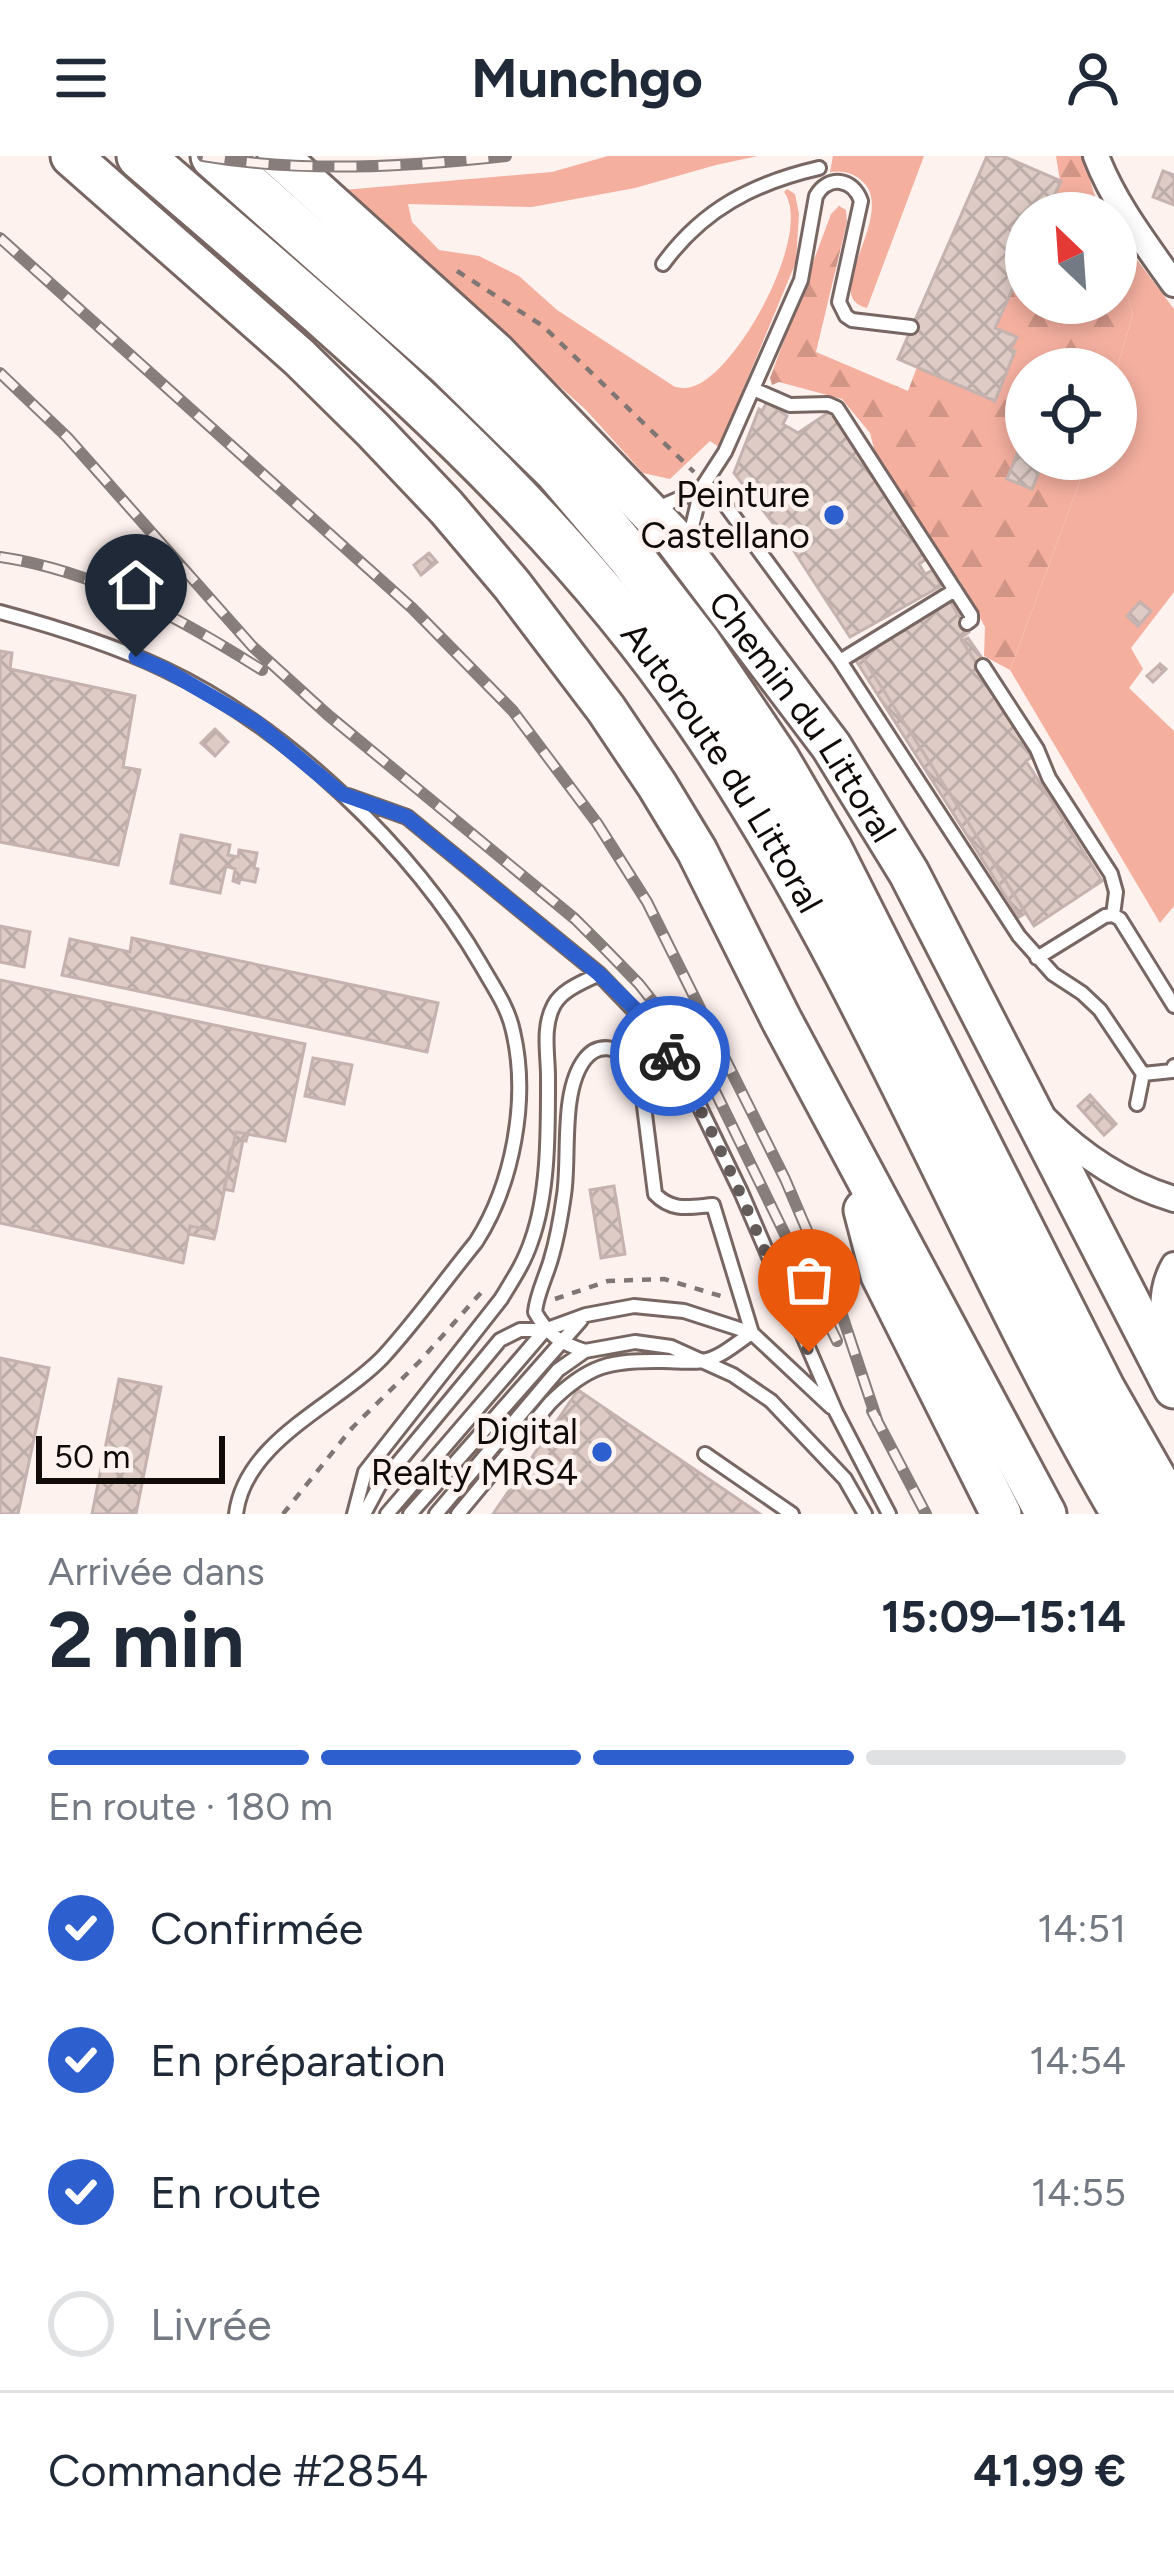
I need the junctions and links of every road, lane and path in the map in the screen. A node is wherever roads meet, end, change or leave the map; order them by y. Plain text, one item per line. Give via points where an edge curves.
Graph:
1 (71, 156) edge
2 (140, 156) edge
3 (214, 156) edge
4 (278, 156) edge
5 (1096, 156) edge
6 (820, 162) edge
7 (822, 187) junction
8 (663, 264) dead end
9 (457, 271) dead end
10 (1174, 284) edge
11 (911, 327) dead end
12 (753, 388) junction
13 (703, 486) junction
14 (649, 512) junction
15 (686, 553) junction
16 (955, 590) junction
17 (0, 612) edge
18 (967, 623) dead end
19 (840, 661) junction
20 (983, 666) dead end
21 (342, 794) junction
22 (1113, 914) junction
23 (1037, 958) junction
24 (599, 974) junction
25 (1174, 1006) edge
26 (1174, 1066) edge
27 (1143, 1074) junction
28 (1017, 1080) junction
29 (1137, 1105) dead end
30 (845, 1141) junction
31 (1174, 1199) edge
32 (1174, 1265) edge
33 (586, 1315) junction
34 (544, 1330) junction
35 (752, 1333) junction
36 (560, 1343) junction
37 (585, 1351) junction
38 (700, 1361) junction
39 (1174, 1385) edge
40 (836, 1412) junction
41 (705, 1454) dead end
42 (236, 1514) edge
43 (354, 1514) edge
44 (364, 1514) edge
45 (386, 1514) edge
46 (410, 1514) edge
47 (436, 1514) edge
48 (458, 1514) edge
49 (793, 1514) edge
50 (865, 1514) edge
51 (889, 1514) edge
52 (1001, 1514) edge
53 (1046, 1514) edge
54 (1125, 1514) edge
55 (1173, 1514) edge

1 - 30 main road via 299,357 446,507 551,634 697,851
2 - 54 highway, Autoroute du Littoral via 476,457 589,577 695,715 806,894
3 - 55 highway, Autoroute du Littoral via 556,470 698,644 829,850 1102,1390
4 - 14 main road, Chemin du Littoral via 496,352
5 - 10 street
6 - 7 lane
6 - 8 lane via 712,213
7 - 11 lane via 847,182 861,201 842,310 852,320
7 - 12 lane via 801,280
9 - 13 path via 543,326
12 - 13 lane
12 - 16 lane via 790,405 837,408
13 - 14 lane
13 - 15 lane
13 - 19 lane via 721,499
14 - 15 main road, Chemin du Littoral
15 - 28 main road, Chemin du Littoral via 832,746 910,873
16 - 18 lane via 971,615
16 - 19 lane
17 - 21 lane via 166,670 257,723
19 - 23 lane
20 - 22 lane via 1112,874
21 - 24 lane via 407,817
21 - 42 lane via 463,934 504,1005 519,1119 497,1201 476,1242 379,1361 258,1461
22 - 23 lane
22 - 25 lane
23 - 27 lane via 1100,1010
24 - 40 lane via 655,1032 695,1097
24 - 43 lane via 555,1003 546,1031 543,1198 531,1242 500,1299 364,1472
26 - 27 lane
27 - 29 lane
28 - 31 street via 1047,1121 1093,1161
28 - 39 main road, Chemin du Littoral
30 - 52 main road via 881,1275
30 - 53 main road
32 - 39 street via 1163,1308
33 - 34 lane
33 - 35 lane via 668,1309
33 - 36 lane
34 - 35 lane via 535,1312 565,1194 574,1077 586,1056 612,1047 634,1057 640,1074 656,1194 677,1208 712,1205
34 - 36 lane
34 - 44 lane via 500,1340
34 - 45 lane
35 - 38 lane
35 - 40 lane
36 - 37 lane
36 - 46 lane
37 - 38 lane via 635,1342
37 - 47 lane via 558,1370
38 - 48 lane via 613,1362 591,1371 550,1403
38 - 50 lane via 771,1400 845,1479
40 - 51 lane
41 - 49 lane

